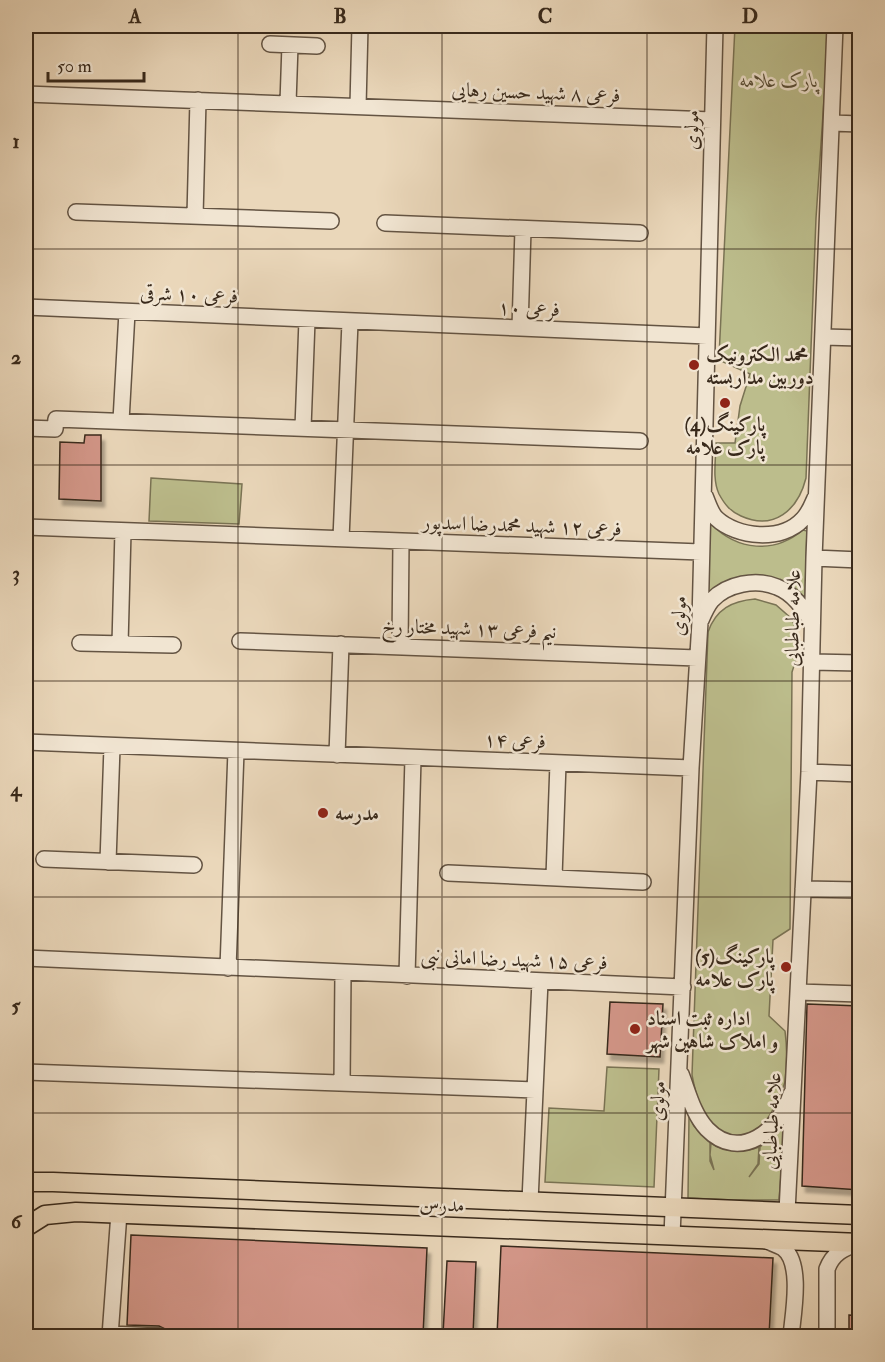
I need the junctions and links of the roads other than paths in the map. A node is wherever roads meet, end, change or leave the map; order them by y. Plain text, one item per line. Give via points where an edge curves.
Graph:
1 (360, 26) edge
2 (714, 26) edge
3 (835, 26) edge
4 (270, 44) dead end
5 (290, 45) junction
6 (317, 46) dead end
7 (26, 94) edge
8 (198, 100) junction
9 (288, 103) junction
10 (358, 106) junction
11 (712, 120) junction
12 (832, 123) junction
13 (860, 124) edge
14 (76, 212) dead end
15 (195, 216) junction
16 (331, 221) dead end
17 (385, 224) dead end
18 (523, 229) junction
19 (640, 233) dead end
20 (26, 307) edge
21 (127, 312) junction
22 (307, 320) junction
23 (350, 322) junction
24 (520, 328) junction
25 (707, 336) junction
26 (824, 337) junction
27 (860, 338) edge
28 (121, 422) junction
29 (26, 428) edge
30 (303, 428) junction
31 (345, 430) junction
32 (640, 441) dead end
33 (703, 491) junction
34 (817, 495) junction
35 (26, 527) edge
36 (123, 531) junction
37 (341, 539) junction
38 (401, 541) junction
39 (701, 552) junction
40 (814, 558) junction
41 (860, 560) edge
42 (700, 622) junction
43 (812, 622) junction
44 (240, 641) dead end
45 (80, 643) dead end
46 (120, 644) junction
47 (173, 645) dead end
48 (341, 645) junction
49 (400, 647) junction
50 (697, 658) junction
51 (812, 662) junction
52 (860, 663) edge
53 (26, 742) edge
54 (112, 747) junction
55 (236, 751) junction
56 (337, 755) junction
57 (413, 758) junction
58 (558, 763) junction
59 (691, 768) junction
60 (809, 772) junction
61 (860, 774) edge
62 (44, 859) dead end
63 (108, 862) junction
64 (194, 865) dead end
65 (448, 873) dead end
66 (555, 877) junction
67 (643, 882) dead end
68 (803, 889) junction
69 (860, 890) edge
70 (26, 958) edge
71 (228, 968) junction
72 (344, 973) junction
73 (407, 976) junction
74 (540, 981) junction
75 (683, 987) junction
76 (798, 992) junction
77 (860, 994) edge
78 (679, 1068) junction
79 (26, 1072) edge
80 (342, 1083) junction
81 (794, 1083) junction
82 (535, 1090) junction
83 (26, 1182) edge
84 (530, 1200) junction
85 (673, 1207) junction
86 (787, 1212) junction
87 (119, 1213) junction
88 (860, 1215) edge
89 (26, 1227) edge
90 (672, 1236) junction
91 (763, 1240) junction
92 (860, 1243) edge
93 (110, 1335) edge
94 (159, 1336) edge
95 (791, 1336) edge
96 (827, 1336) edge

1 - 10 street
2 - 11 street, مولوی
3 - 12 street, علامه طباطبایی
4 - 5 street
5 - 6 street
5 - 9 street
7 - 8 street, فرعی ۸ شهید حسین رهایی
8 - 9 street, فرعی ۸ شهید حسین رهایی
8 - 15 street
9 - 10 street, فرعی ۸ شهید حسین رهایی
10 - 11 street, فرعی ۸ شهید حسین رهایی
11 - 25 street, مولوی
12 - 13 street
12 - 26 street, علامه طباطبایی
14 - 15 street
15 - 16 street
17 - 18 street
18 - 19 street
18 - 24 street
20 - 21 street, فرعی ۱۰ شرقی
21 - 22 street, فرعی ۱۰ شرقی
21 - 28 street
22 - 23 street, فرعی ۱۰ شرقی
22 - 30 street
23 - 24 street, فرعی ۱۰
23 - 31 street
24 - 25 street, فرعی ۱۰
25 - 33 street, مولوی
26 - 27 street
26 - 34 street, علامه طباطبایی
28 - 29 street via 56,419 55,429
28 - 30 street
30 - 31 street
31 - 32 street
31 - 37 street
33 - 34 street via 714,516 732,530 751,534 782,532 795,526 804,519
33 - 39 street, مولوی
34 - 40 street, علامه طباطبایی
35 - 36 street, فرعی ۱۲ شهید محمدرضا اسدپور
36 - 37 street, فرعی ۱۲ شهید محمدرضا اسدپور
36 - 46 street
37 - 38 street, فرعی ۱۲ شهید محمدرضا اسدپور
38 - 39 street, فرعی ۱۲ شهید محمدرضا اسدپور
38 - 49 street
39 - 42 street, مولوی
40 - 41 street
40 - 43 street, علامه طباطبایی
42 - 43 street via 712,600 724,591 740,584 759,583 778,587 799,602
42 - 50 street, مولوی
43 - 51 street, علامه طباطبایی
44 - 48 street, نیم فرعی ۱۳ شهید مختار رخ
45 - 46 street
46 - 47 street
48 - 49 street, نیم فرعی ۱۳ شهید مختار رخ
48 - 56 street
49 - 50 street, نیم فرعی ۱۳ شهید مختار رخ
50 - 59 street, مولوی
51 - 52 street
51 - 60 street, علامه طباطبایی
53 - 54 street, فرعی ۱۴
54 - 55 street, فرعی ۱۴
54 - 63 street
55 - 56 street, فرعی ۱۴
55 - 71 street
56 - 57 street, فرعی ۱۴
57 - 58 street, فرعی ۱۴
57 - 73 street
58 - 59 street, فرعی ۱۴
58 - 66 street
59 - 75 street, مولوی
60 - 61 street
60 - 68 street, علامه طباطبایی
62 - 63 street
63 - 64 street
65 - 66 street
66 - 67 street
68 - 69 street
68 - 76 street, علامه طباطبایی
70 - 71 street, فرعی ۱۵ شهید رضا امانی نبی
71 - 72 street, فرعی ۱۵ شهید رضا امانی نبی
72 - 73 street, فرعی ۱۵ شهید رضا امانی نبی
72 - 80 street
73 - 74 street, فرعی ۱۵ شهید رضا امانی نبی
74 - 75 street, فرعی ۱۵ شهید رضا امانی نبی
74 - 82 street
75 - 78 street, مولوی
76 - 77 street
76 - 81 street, علامه طباطبایی
78 - 81 street via 706,1128 717,1137 737,1143 756,1139 774,1125 790,1099
78 - 85 street, مولوی
79 - 80 street
80 - 82 street
81 - 86 street, علامه طباطبایی
82 - 84 street
83 - 84 main road, مدرس
84 - 85 main road, مدرس
85 - 86 main road, مدرس
85 - 90 street, مولوی
86 - 88 main road, مدرس
87 - 89 main road, مدرس via 45,1215
87 - 90 main road, مدرس
87 - 93 street
90 - 91 main road, مدرس
91 - 92 main road, مدرس
91 - 95 street via 783,1248 793,1263
92 - 96 street via 837,1252 826,1269
93 - 94 street

